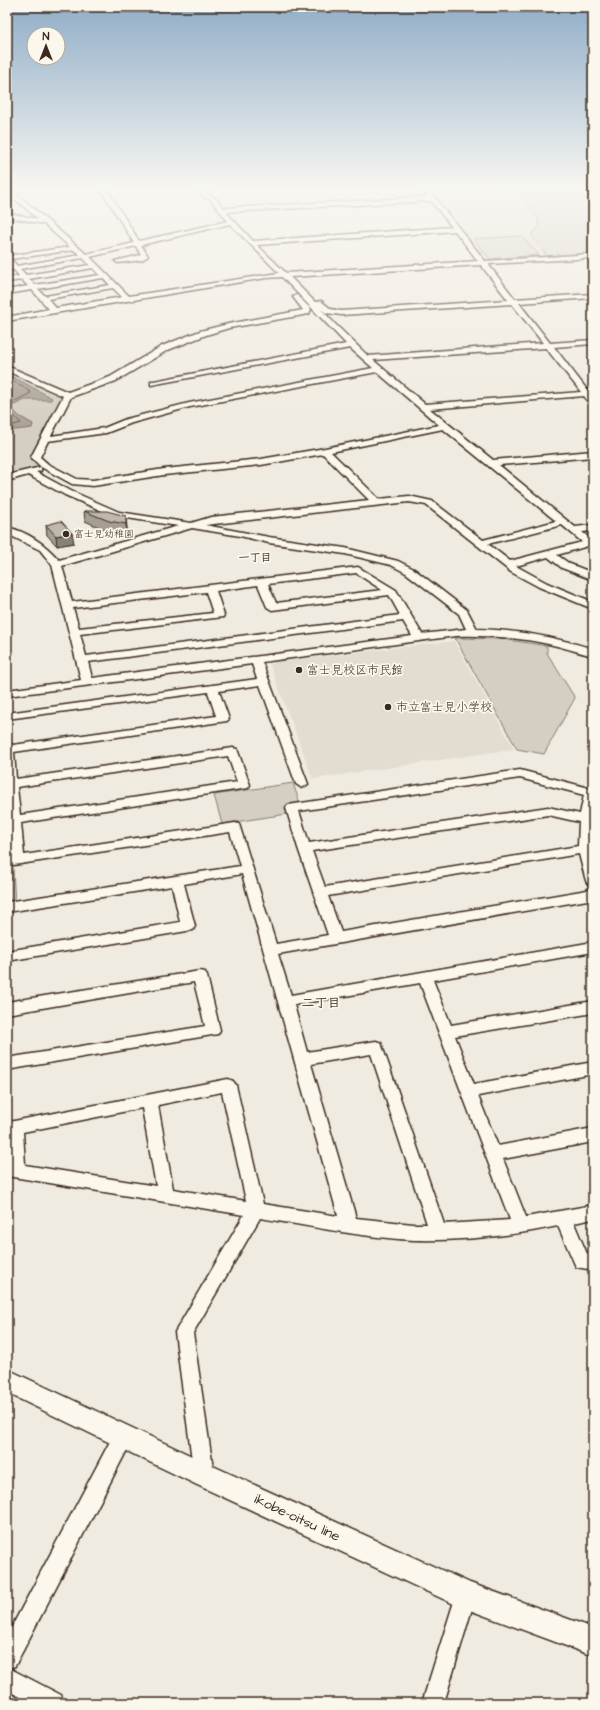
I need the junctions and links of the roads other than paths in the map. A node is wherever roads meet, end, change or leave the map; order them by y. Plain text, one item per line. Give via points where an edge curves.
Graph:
1 (16, 268) joint
2 (84, 268) edge
3 (97, 268) edge
4 (277, 268) edge
5 (403, 268) edge
6 (486, 268) edge
7 (7, 269) edge
8 (284, 275) junction
9 (104, 276) junction
10 (25, 278) junction
11 (7, 280) edge
12 (295, 285) junction
13 (115, 286) junction
14 (34, 288) junction
15 (7, 292) edge
16 (593, 296) edge
17 (43, 298) junction
18 (127, 298) junction
19 (309, 299) junction
20 (513, 301) junction
21 (54, 310) junction
22 (7, 319) edge
23 (593, 342) edge
24 (352, 345) junction
25 (548, 345) junction
26 (366, 358) junction
27 (7, 368) edge
28 (378, 369) junction
29 (154, 383) dead end
30 (68, 394) junction
31 (590, 394) edge
32 (593, 402) edge
33 (424, 407) junction
34 (445, 426) junction
35 (45, 439) junction
36 (325, 451) junction
37 (593, 454) edge
38 (491, 463) junction
39 (45, 466) junction
40 (29, 472) junction
41 (7, 478) edge
42 (376, 502) junction
43 (563, 522) junction
44 (194, 524) junction
45 (593, 528) edge
46 (7, 530) edge
47 (572, 530) junction
48 (481, 543) junction
49 (591, 544) edge
50 (550, 554) junction
51 (57, 564) junction
52 (508, 565) junction
53 (593, 577) edge
54 (262, 582) junction
55 (210, 589) junction
56 (392, 592) junction
57 (68, 606) junction
58 (593, 606) edge
59 (406, 617) junction
60 (74, 632) junction
61 (473, 632) junction
62 (418, 637) junction
63 (593, 653) edge
64 (81, 660) junction
65 (256, 660) junction
66 (264, 681) junction
67 (87, 682) junction
68 (212, 688) junction
69 (7, 692) edge
70 (7, 716) edge
71 (7, 747) edge
72 (12, 784) junction
73 (302, 784) dead end
74 (592, 792) edge
75 (584, 819) junction
76 (14, 820) junction
77 (304, 848) junction
78 (584, 849) junction
79 (12, 861) edge
80 (247, 869) junction
81 (177, 881) junction
82 (593, 881) edge
83 (320, 892) junction
84 (593, 894) edge
85 (7, 907) edge
86 (336, 937) junction
87 (593, 947) edge
88 (270, 950) junction
89 (7, 956) edge
90 (425, 978) junction
91 (286, 1001) junction
92 (593, 1007) edge
93 (7, 1008) edge
94 (446, 1032) junction
95 (303, 1059) junction
96 (7, 1064) edge
97 (593, 1068) edge
98 (469, 1091) junction
99 (149, 1101) junction
100 (593, 1135) edge
101 (494, 1154) junction
102 (12, 1169) edge
103 (166, 1195) junction
104 (256, 1210) junction
105 (593, 1212) edge
106 (562, 1218) junction
107 (349, 1225) junction
108 (521, 1226) junction
109 (438, 1232) junction
110 (593, 1262) edge
111 (7, 1381) edge
112 (123, 1437) junction
113 (204, 1475) junction
114 (466, 1595) junction
115 (593, 1642) edge
116 (7, 1658) edge
117 (7, 1678) edge
118 (53, 1703) edge
119 (433, 1703) edge

1 - 7 street
1 - 10 street
2 - 10 street
3 - 9 street
4 - 8 street
5 - 8 street
6 - 20 street
8 - 12 street
8 - 18 street
9 - 13 street
9 - 14 street
10 - 11 street
10 - 14 street
12 - 19 street
12 - 30 street via 292,291 308,309 306,312 203,333 165,348 113,379
13 - 17 street
13 - 18 street
14 - 15 street
14 - 17 street
16 - 20 street
17 - 21 street
18 - 21 street
19 - 20 street via 329,311 341,314
19 - 24 street
20 - 25 street
21 - 22 street
23 - 25 street
24 - 26 street
24 - 29 street
25 - 26 street
25 - 31 street
26 - 28 street
27 - 30 street
28 - 33 street
28 - 35 street via 189,405 106,430
30 - 35 street
31 - 32 street
31 - 33 street
33 - 34 street
34 - 36 street
34 - 38 street
35 - 39 street via 35,457
36 - 39 street via 261,462 164,472 93,483 75,482
36 - 42 street
37 - 38 street
38 - 43 street
39 - 40 street
40 - 41 street
40 - 44 street via 68,493 117,514
42 - 44 street via 233,517
42 - 48 street via 409,500 429,503
43 - 47 street
43 - 48 street
44 - 51 street
44 - 61 street via 269,540 345,551 394,563 410,571 462,612
45 - 47 street
46 - 51 street via 43,548
47 - 49 street
48 - 52 street
49 - 50 street
50 - 52 street
50 - 53 street via 566,566
51 - 57 street
52 - 58 street via 543,585
54 - 55 street
54 - 56 street via 358,570
54 - 56 street via 272,607
55 - 57 street
55 - 60 street via 219,615
56 - 59 street
57 - 60 street
59 - 62 street
59 - 64 street
60 - 64 street
61 - 62 street
61 - 63 street via 526,636
62 - 65 street
64 - 67 street
65 - 66 street
65 - 67 street
66 - 68 street
66 - 73 street
67 - 69 street
68 - 70 street
68 - 71 street via 223,719
71 - 72 street
72 - 76 street
72 - 76 street via 233,752 244,786
74 - 75 street
74 - 77 street via 520,774 292,808
75 - 77 street via 548,811
75 - 78 street
76 - 79 street
77 - 83 street
78 - 82 street
78 - 83 street
79 - 80 street via 235,827
80 - 81 street
80 - 88 street
81 - 85 street
81 - 89 street via 188,926
83 - 86 street
84 - 86 street
86 - 88 street
87 - 90 street
88 - 91 street
90 - 91 street
90 - 94 street
91 - 95 street
92 - 94 street
93 - 96 street via 200,976 213,1030
94 - 98 street
95 - 107 street
95 - 109 street via 376,1047
97 - 98 street
98 - 101 street
99 - 102 street via 15,1127
99 - 103 street
99 - 104 street via 228,1085
100 - 101 street
101 - 108 street
102 - 103 street
103 - 104 street
104 - 107 street
104 - 113 street via 184,1332
105 - 106 street
106 - 108 street
106 - 110 street via 582,1261
107 - 109 street
108 - 109 street
111 - 112 main road, ikobe-oitsu line
112 - 113 main road, ikobe-oitsu line
112 - 116 street
113 - 114 main road, ikobe-oitsu line
114 - 115 main road, ikobe-oitsu line
114 - 119 street
117 - 118 street

